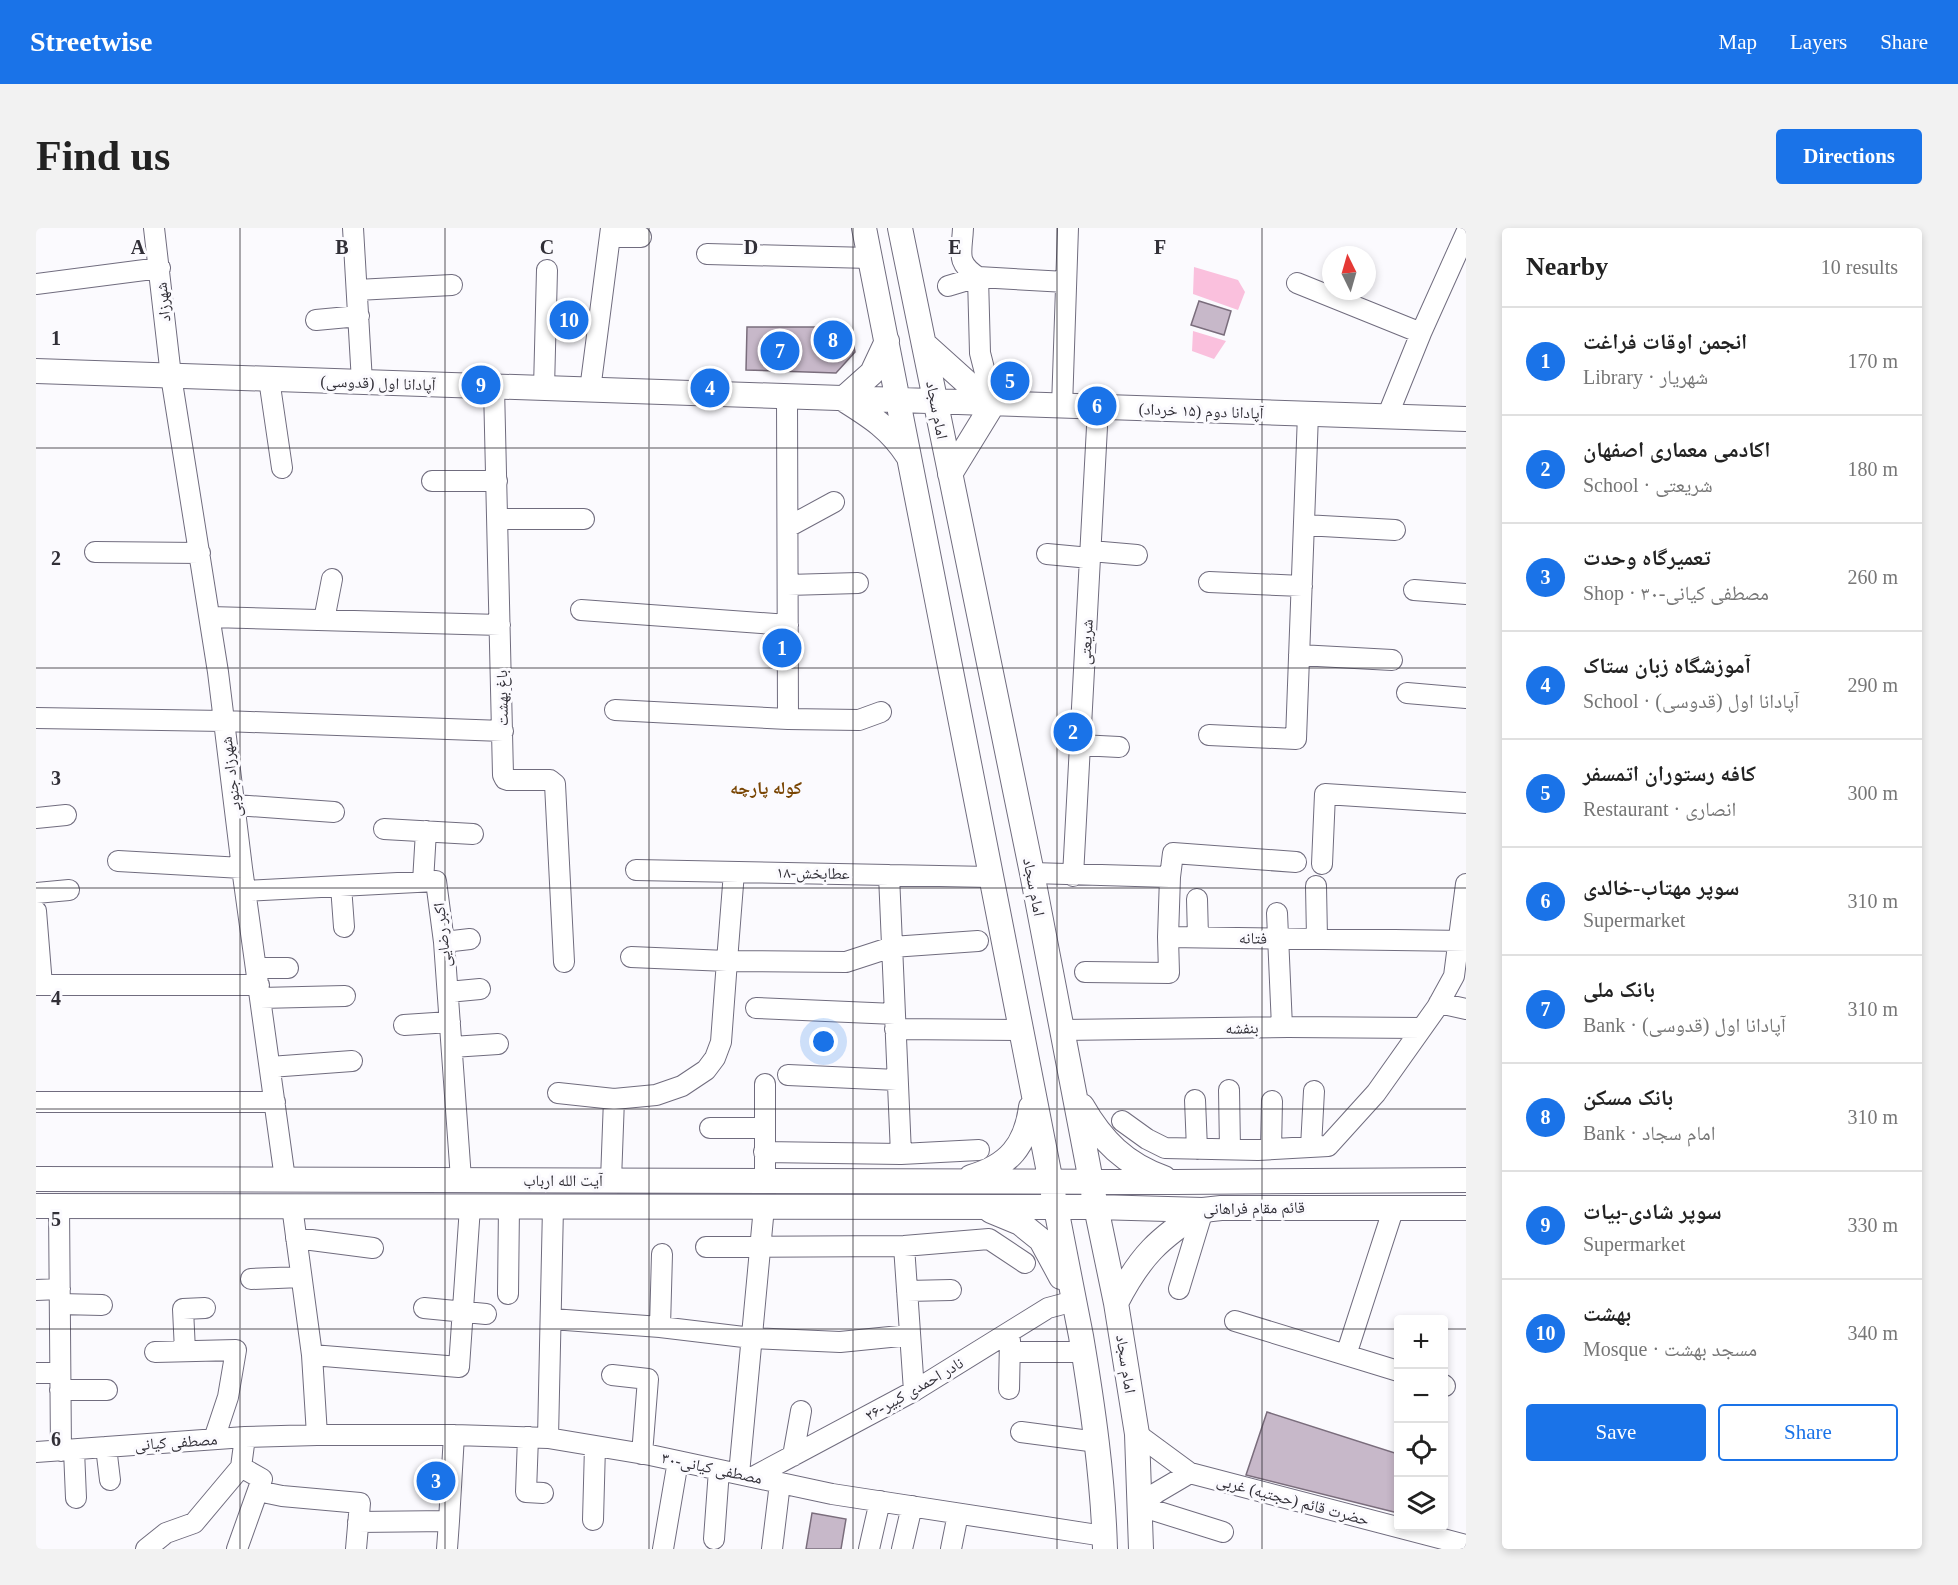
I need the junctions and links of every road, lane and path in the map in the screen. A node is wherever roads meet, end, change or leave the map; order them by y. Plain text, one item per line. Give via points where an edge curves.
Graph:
1 (154, 228) edge
2 (353, 228) edge
3 (864, 228) edge
4 (900, 228) edge
5 (963, 228) edge
6 (1068, 228) edge
7 (610, 233) edge
8 (1466, 233) edge
9 (641, 237) dead end
10 (707, 254) dead end
11 (870, 258) junction
12 (1460, 260) edge
13 (160, 268) junction
14 (547, 270) dead end
15 (978, 277) junction
16 (1066, 282) junction
17 (1297, 283) dead end
18 (36, 284) edge
19 (452, 285) dead end
20 (948, 286) dead end
21 (357, 290) junction
22 (359, 316) junction
23 (316, 320) dead end
24 (1421, 333) junction
25 (887, 341) junction
26 (924, 344) junction
27 (36, 371) edge
28 (171, 376) junction
29 (268, 379) junction
30 (362, 382) junction
31 (494, 387) junction
32 (544, 388) junction
33 (590, 390) junction
34 (787, 397) junction
35 (843, 399) junction
36 (899, 400) junction
37 (935, 402) junction
38 (993, 404) junction
39 (1062, 407) junction
40 (1098, 408) junction
41 (1308, 414) junction
42 (1387, 417) junction
43 (1466, 419) edge
44 (910, 459) junction
45 (282, 468) dead end
46 (950, 474) junction
47 (432, 481) dead end
48 (497, 481) junction
49 (834, 502) dead end
50 (498, 519) junction
51 (584, 519) dead end
52 (1304, 525) junction
53 (788, 527) junction
54 (1395, 531) dead end
55 (95, 552) dead end
56 (200, 553) junction
57 (1047, 554) dead end
58 (1090, 555) junction
59 (1137, 555) dead end
60 (332, 579) dead end
61 (1209, 582) dead end
62 (858, 583) dead end
63 (788, 585) junction
64 (1302, 586) junction
65 (1414, 590) dead end
66 (1466, 594) edge
67 (581, 610) dead end
68 (210, 617) junction
69 (324, 620) junction
70 (501, 625) junction
71 (788, 625) junction
72 (986, 649) junction
73 (1299, 655) junction
74 (948, 658) junction
75 (1392, 660) dead end
76 (1407, 693) dead end
77 (1466, 698) edge
78 (615, 710) dead end
79 (881, 712) dead end
80 (36, 718) edge
81 (788, 719) junction
82 (224, 721) junction
83 (503, 731) junction
84 (1209, 735) dead end
85 (1080, 745) junction
86 (1119, 747) dead end
87 (1466, 803) edge
88 (235, 805) junction
89 (334, 812) dead end
90 (66, 815) dead end
91 (36, 818) edge
92 (384, 829) dead end
93 (426, 831) junction
94 (473, 834) dead end
95 (118, 861) dead end
96 (1296, 862) dead end
97 (1322, 864) dead end
98 (242, 868) junction
99 (636, 870) dead end
100 (734, 872) junction
101 (1032, 873) junction
102 (888, 875) junction
103 (1072, 876) junction
104 (990, 877) junction
105 (1170, 877) junction
106 (423, 882) junction
107 (1466, 884) edge
108 (341, 886) junction
109 (1316, 886) dead end
110 (69, 890) dead end
111 (246, 891) junction
112 (36, 893) edge
113 (1197, 898) dead end
114 (36, 911) edge
115 (1277, 913) dead end
116 (344, 927) dead end
117 (1168, 937) junction
118 (1198, 937) junction
119 (1278, 938) junction
120 (1317, 938) junction
121 (470, 939) dead end
122 (1462, 940) edge
123 (978, 941) dead end
124 (444, 942) junction
125 (892, 947) junction
126 (631, 957) dead end
127 (727, 961) junction
128 (564, 962) dead end
129 (288, 968) dead end
130 (1085, 972) dead end
131 (258, 984) junction
132 (39, 985) edge
133 (480, 989) dead end
134 (448, 992) junction
135 (345, 996) dead end
136 (1439, 1003) junction
137 (756, 1008) dead end
138 (1466, 1009) edge
139 (450, 1022) junction
140 (895, 1022) junction
141 (404, 1026) dead end
142 (1281, 1028) junction
143 (1422, 1028) junction
144 (1020, 1030) junction
145 (1062, 1030) junction
146 (498, 1044) dead end
147 (452, 1047) junction
148 (352, 1061) dead end
149 (270, 1067) junction
150 (788, 1075) dead end
151 (897, 1080) junction
152 (765, 1084) dead end
153 (1074, 1090) junction
154 (1229, 1090) dead end
155 (1314, 1091) dead end
156 (1033, 1092) junction
157 (558, 1093) dead end
158 (614, 1099) junction
159 (1195, 1100) dead end
160 (1272, 1101) dead end
161 (36, 1102) edge
162 (275, 1102) junction
163 (1122, 1121) dead end
164 (710, 1128) dead end
165 (764, 1128) junction
166 (1320, 1147) junction
167 (1197, 1149) junction
168 (1230, 1149) junction
169 (1270, 1149) junction
170 (979, 1150) dead end
171 (764, 1152) junction
172 (901, 1154) junction
173 (36, 1179) edge
174 (285, 1179) junction
175 (461, 1179) junction
176 (611, 1180) junction
177 (729, 1180) junction
178 (765, 1180) junction
179 (1466, 1180) edge
180 (956, 1181) junction
181 (1050, 1181) junction
182 (1220, 1181) junction
183 (1091, 1182) junction
184 (1174, 1182) junction
185 (48, 1206) edge
186 (292, 1206) junction
187 (509, 1206) junction
188 (470, 1207) junction
189 (554, 1207) junction
190 (728, 1207) junction
191 (764, 1207) junction
192 (965, 1207) junction
193 (1049, 1207) junction
194 (1096, 1207) junction
195 (1394, 1207) junction
196 (1466, 1208) edge
197 (1212, 1209) junction
198 (296, 1238) junction
199 (904, 1246) junction
200 (706, 1247) dead end
201 (760, 1247) junction
202 (373, 1248) dead end
203 (662, 1254) dead end
204 (1025, 1263) dead end
205 (301, 1277) junction
206 (251, 1279) dead end
207 (1179, 1289) dead end
208 (36, 1290) edge
209 (951, 1290) dead end
210 (907, 1291) junction
211 (508, 1294) dead end
212 (60, 1297) junction
213 (1074, 1301) junction
214 (1116, 1303) junction
215 (102, 1305) dead end
216 (205, 1308) dead end
217 (424, 1308) dead end
218 (463, 1313) junction
219 (486, 1314) dead end
220 (552, 1319) junction
221 (1235, 1321) dead end
222 (660, 1326) junction
223 (1009, 1332) junction
224 (910, 1335) junction
225 (752, 1338) junction
226 (185, 1351) junction
227 (155, 1352) dead end
228 (1010, 1352) junction
229 (1084, 1352) junction
230 (312, 1355) junction
231 (1346, 1355) junction
232 (1394, 1370) edge
233 (36, 1373) edge
234 (612, 1375) dead end
235 (60, 1381) junction
236 (1009, 1389) dead end
237 (107, 1390) dead end
238 (914, 1391) junction
239 (801, 1411) dead end
240 (1021, 1432) dead end
241 (1137, 1434) junction
242 (317, 1435) junction
243 (454, 1435) junction
244 (245, 1437) junction
245 (538, 1437) junction
246 (214, 1439) junction
247 (1097, 1442) junction
248 (595, 1446) junction
249 (106, 1447) junction
250 (67, 1450) junction
251 (36, 1452) edge
252 (642, 1454) junction
253 (793, 1456) junction
254 (678, 1461) junction
255 (241, 1467) junction
256 (719, 1470) junction
257 (1190, 1473) junction
258 (746, 1476) junction
259 (110, 1480) dead end
260 (780, 1483) junction
261 (258, 1491) junction
262 (543, 1494) dead end
263 (76, 1498) dead end
264 (880, 1501) junction
265 (912, 1506) junction
266 (1140, 1506) junction
267 (359, 1513) junction
268 (958, 1514) junction
269 (593, 1520) dead end
270 (449, 1521) junction
271 (1223, 1532) dead end
272 (714, 1539) dead end
273 (1105, 1542) edge
274 (1426, 1542) edge
275 (1466, 1545) edge
276 (146, 1549) edge
277 (237, 1549) edge
278 (356, 1549) edge
279 (447, 1549) edge
280 (663, 1549) edge
281 (772, 1549) edge
282 (869, 1549) edge
283 (902, 1549) edge
284 (951, 1549) edge
285 (1141, 1549) edge

1 - 13 street, شهرزاد
2 - 21 street
3 - 11 main road
4 - 26 main road, امام سجاد
5 - 15 street via 962,259 966,269
6 - 16 street
7 - 9 street
7 - 33 street
8 - 12 street
10 - 11 street
11 - 25 main road
12 - 24 street
13 - 18 street
13 - 28 street, شهرزاد
14 - 32 street
15 - 16 street
15 - 20 street
15 - 38 street via 980,353
16 - 39 street
17 - 24 street
19 - 21 street
21 - 22 street
22 - 23 street
22 - 30 street
24 - 42 street
25 - 35 main road via 872,373
25 - 36 main road
26 - 37 main road, امام سجاد
26 - 38 main road
27 - 28 main road, آپادانا اول (قدوسی)
28 - 29 main road, آپادانا اول (قدوسی)
28 - 56 street, شهرزاد جنوبی
29 - 30 main road, آپادانا اول (قدوسی)
29 - 45 street
30 - 31 main road, آپادانا اول (قدوسی)
31 - 32 main road, آپادانا اول (قدوسی)
31 - 48 street, باغ بهشت
32 - 33 main road, آپادانا اول (قدوسی)
33 - 34 main road, آپادانا اول (قدوسی)
34 - 35 main road, آپادانا اول (قدوسی)
34 - 53 street
35 - 36 main road, آپادانا اول (قدوسی)
35 - 44 main road via 879,422
36 - 37 main road, آپادانا اول (قدوسی)
36 - 44 main road
37 - 38 main road, آپادانا دوم (۱۵ خرداد)
37 - 46 main road, امام سجاد
38 - 39 main road, آپادانا دوم (۱۵ خرداد)
38 - 46 main road
39 - 40 main road, آپادانا دوم (۱۵ خرداد)
40 - 41 main road, آپادانا دوم (۱۵ خرداد)
40 - 58 street, شریعتی
41 - 42 main road, آپادانا دوم (۱۵ خرداد)
41 - 52 street
42 - 43 main road, آپادانا دوم (۱۵ خرداد)
44 - 74 main road
46 - 72 main road, امام سجاد
47 - 48 street
48 - 50 street, باغ بهشت
49 - 53 street
50 - 51 street
50 - 70 street, باغ بهشت
52 - 54 street
52 - 64 street
53 - 63 street
55 - 56 street
56 - 68 street, شهرزاد جنوبی
57 - 58 street
58 - 59 street
58 - 85 street, شریعتی
60 - 69 street
61 - 64 street
62 - 63 street
63 - 71 street
64 - 73 street
65 - 66 street
67 - 71 street
68 - 69 street
68 - 82 street, شهرزاد جنوبی
69 - 70 street
70 - 83 street, باغ بهشت
71 - 81 street
72 - 74 main road
72 - 101 main road, امام سجاد
73 - 75 street
73 - 84 street via 1296,739
74 - 104 main road
76 - 77 street
78 - 81 street
79 - 81 street via 859,720
80 - 82 street
82 - 83 street
82 - 88 street, شهرزاد جنوبی
83 - 128 street, باغ بهشت via 504,779 550,780 555,784
85 - 86 street
85 - 103 street, شریعتی
87 - 97 street via 1324,794
88 - 89 street
88 - 98 street, شهرزاد جنوبی
90 - 91 street
92 - 93 street
93 - 94 street
93 - 106 street
95 - 98 street
96 - 105 street via 1173,853
98 - 111 street, شهرزاد جنوبی
99 - 100 street, ۱۸-عطابخش
100 - 102 street, ۱۸-عطابخش
100 - 127 street
101 - 103 street
101 - 145 main road, امام سجاد
102 - 104 street, ۱۸-عطابخش
102 - 125 street
103 - 105 street
104 - 144 main road
105 - 117 street
106 - 108 street, اکبر رضایی
106 - 124 street, اکبر رضایی via 437,882
107 - 122 street
108 - 111 street, اکبر رضایی
108 - 116 street
109 - 120 street
110 - 112 street
111 - 131 street, شهرزاد جنوبی
113 - 118 street
114 - 132 street
115 - 119 street
117 - 118 street, فتانه
117 - 130 street via 1169,973
118 - 119 street, فتانه
119 - 120 street, فتانه
119 - 142 street
120 - 122 street, فتانه
121 - 124 street
122 - 136 street via 1454,976
123 - 125 street
124 - 134 street, اکبر رضایی
125 - 127 street via 846,962
125 - 140 street
126 - 127 street
127 - 158 street via 721,1042 706,1070 682,1086 656,1095
129 - 131 street
131 - 132 street
131 - 135 street
131 - 149 street, شهرزاد جنوبی
133 - 134 street
134 - 139 street, اکبر رضایی
136 - 138 street
136 - 143 street
137 - 140 street
139 - 141 street
139 - 147 street, اکبر رضایی
140 - 144 street
140 - 151 street
142 - 143 street, بنفشه
142 - 145 street, بنفشه
143 - 166 street via 1376,1093
144 - 156 main road
145 - 153 main road, امام سجاد
146 - 147 street
147 - 175 street, اکبر رضایی
148 - 149 street
149 - 162 street, شهرزاد جنوبی
150 - 151 street
151 - 172 street
152 - 165 street
153 - 183 main road, امام سجاد
153 - 184 main road via 1096,1130 1123,1157 1146,1172
154 - 168 street
155 - 166 street
156 - 180 main road via 1029,1127 1022,1142 1007,1159 984,1173
156 - 181 main road
157 - 158 street
158 - 176 street
159 - 167 street
160 - 169 street
161 - 162 street
162 - 174 street, شهرزاد جنوبی
163 - 167 street via 1165,1148
164 - 165 street
165 - 171 street
166 - 169 street
167 - 168 street
168 - 169 street
170 - 172 street
171 - 172 street
171 - 178 street
173 - 174 main road, آیت الله ارباب
174 - 175 main road, آیت الله ارباب
175 - 176 main road, آیت الله ارباب
176 - 177 main road, آیت الله ارباب
177 - 178 main road, آیت الله ارباب
177 - 190 main road
178 - 180 main road, آیت الله ارباب
179 - 182 main road, قائم مقام فراهانی
180 - 181 main road, آیت الله ارباب
181 - 183 main road, آیت الله ارباب
181 - 193 main road
182 - 184 main road, قائم مقام فراهانی
182 - 197 main road via 1209,1186 1207,1198 1215,1207
183 - 184 main road, قائم مقام فراهانی
183 - 194 main road, امام سجاد
185 - 186 main road, آیت الله ارباب
185 - 212 street
186 - 188 main road, آیت الله ارباب
186 - 198 street
187 - 188 main road, آیت الله ارباب
187 - 189 main road, آیت الله ارباب
187 - 211 street
188 - 218 street
189 - 190 main road, آیت الله ارباب
189 - 220 street
190 - 191 main road, آیت الله ارباب
191 - 192 main road, آیت الله ارباب
191 - 201 street
192 - 193 main road, آیت الله ارباب
192 - 213 main road via 991,1211 1020,1223 1041,1240
193 - 194 main road, قائم مقام فراهانی
193 - 213 main road
194 - 197 main road, قائم مقام فراهانی
194 - 214 main road, امام سجاد
195 - 196 main road, قائم مقام فراهانی
195 - 197 main road, قائم مقام فراهانی
195 - 231 street
197 - 207 street
197 - 214 main road via 1174,1228 1149,1251 1130,1275
198 - 202 street
198 - 205 street
199 - 201 street
199 - 204 street via 989,1239
199 - 210 street
200 - 201 street
201 - 225 street
203 - 222 street
205 - 206 street
205 - 230 street
208 - 212 street
209 - 210 street
210 - 224 street
212 - 215 street
212 - 235 street
213 - 223 street, ۲۶-نادر احمدی کبیر via 1048,1308
213 - 229 main road
214 - 241 main road, امام سجاد
216 - 226 street via 183,1309
217 - 218 street
218 - 219 street
218 - 230 street via 459,1367
220 - 222 street
220 - 245 street
221 - 231 street
222 - 225 street
223 - 228 street
223 - 238 street, ۲۶-نادر احمدی کبیر
224 - 225 street via 840,1342
224 - 238 street
225 - 258 street
226 - 227 street
226 - 246 street via 236,1350 228,1397
228 - 229 street
228 - 236 street
229 - 247 main road
230 - 242 street
231 - 232 street
233 - 235 street
234 - 252 street via 648,1379
235 - 237 street
235 - 250 street
238 - 253 street, ۲۶-نادر احمدی کبیر
239 - 253 street
240 - 247 street
241 - 257 street
241 - 266 main road, امام سجاد
242 - 243 street, ۳۰-مصطفی کیانی
242 - 244 street, مصطفی کیانی
243 - 245 street, ۳۰-مصطفی کیانی
243 - 270 street
244 - 246 street, مصطفی کیانی
244 - 255 street
245 - 248 street, ۳۰-مصطفی کیانی
245 - 262 street via 526,1492
246 - 249 street, مصطفی کیانی
247 - 273 main road
248 - 252 street, ۳۰-مصطفی کیانی
248 - 269 street
249 - 250 street, مصطفی کیانی
249 - 259 street
250 - 251 street, مصطفی کیانی
250 - 263 street
252 - 254 street, ۳۰-مصطفی کیانی
253 - 258 street, ۲۶-نادر احمدی کبیر
254 - 256 street, ۳۰-مصطفی کیانی
254 - 280 street
255 - 261 street via 262,1479
255 - 276 street via 194,1523 166,1533
256 - 258 street, ۳۰-مصطفی کیانی
256 - 272 street
257 - 266 street
257 - 274 street, حضرت قائم (حجتیه) غربی
258 - 260 street, ۳۰-مصطفی کیانی
260 - 264 street, ۳۰-مصطفی کیانی
260 - 281 street
261 - 267 street
261 - 277 street
264 - 265 street, ۳۰-مصطفی کیانی
264 - 282 street
265 - 268 street, ۳۰-مصطفی کیانی
265 - 283 street
266 - 271 street
266 - 285 main road, امام سجاد
267 - 270 street
267 - 278 street
268 - 273 street, ۳۰-مصطفی کیانی
268 - 284 street
270 - 279 street
274 - 275 street, حضرت قائم (حجتیه) غربی

